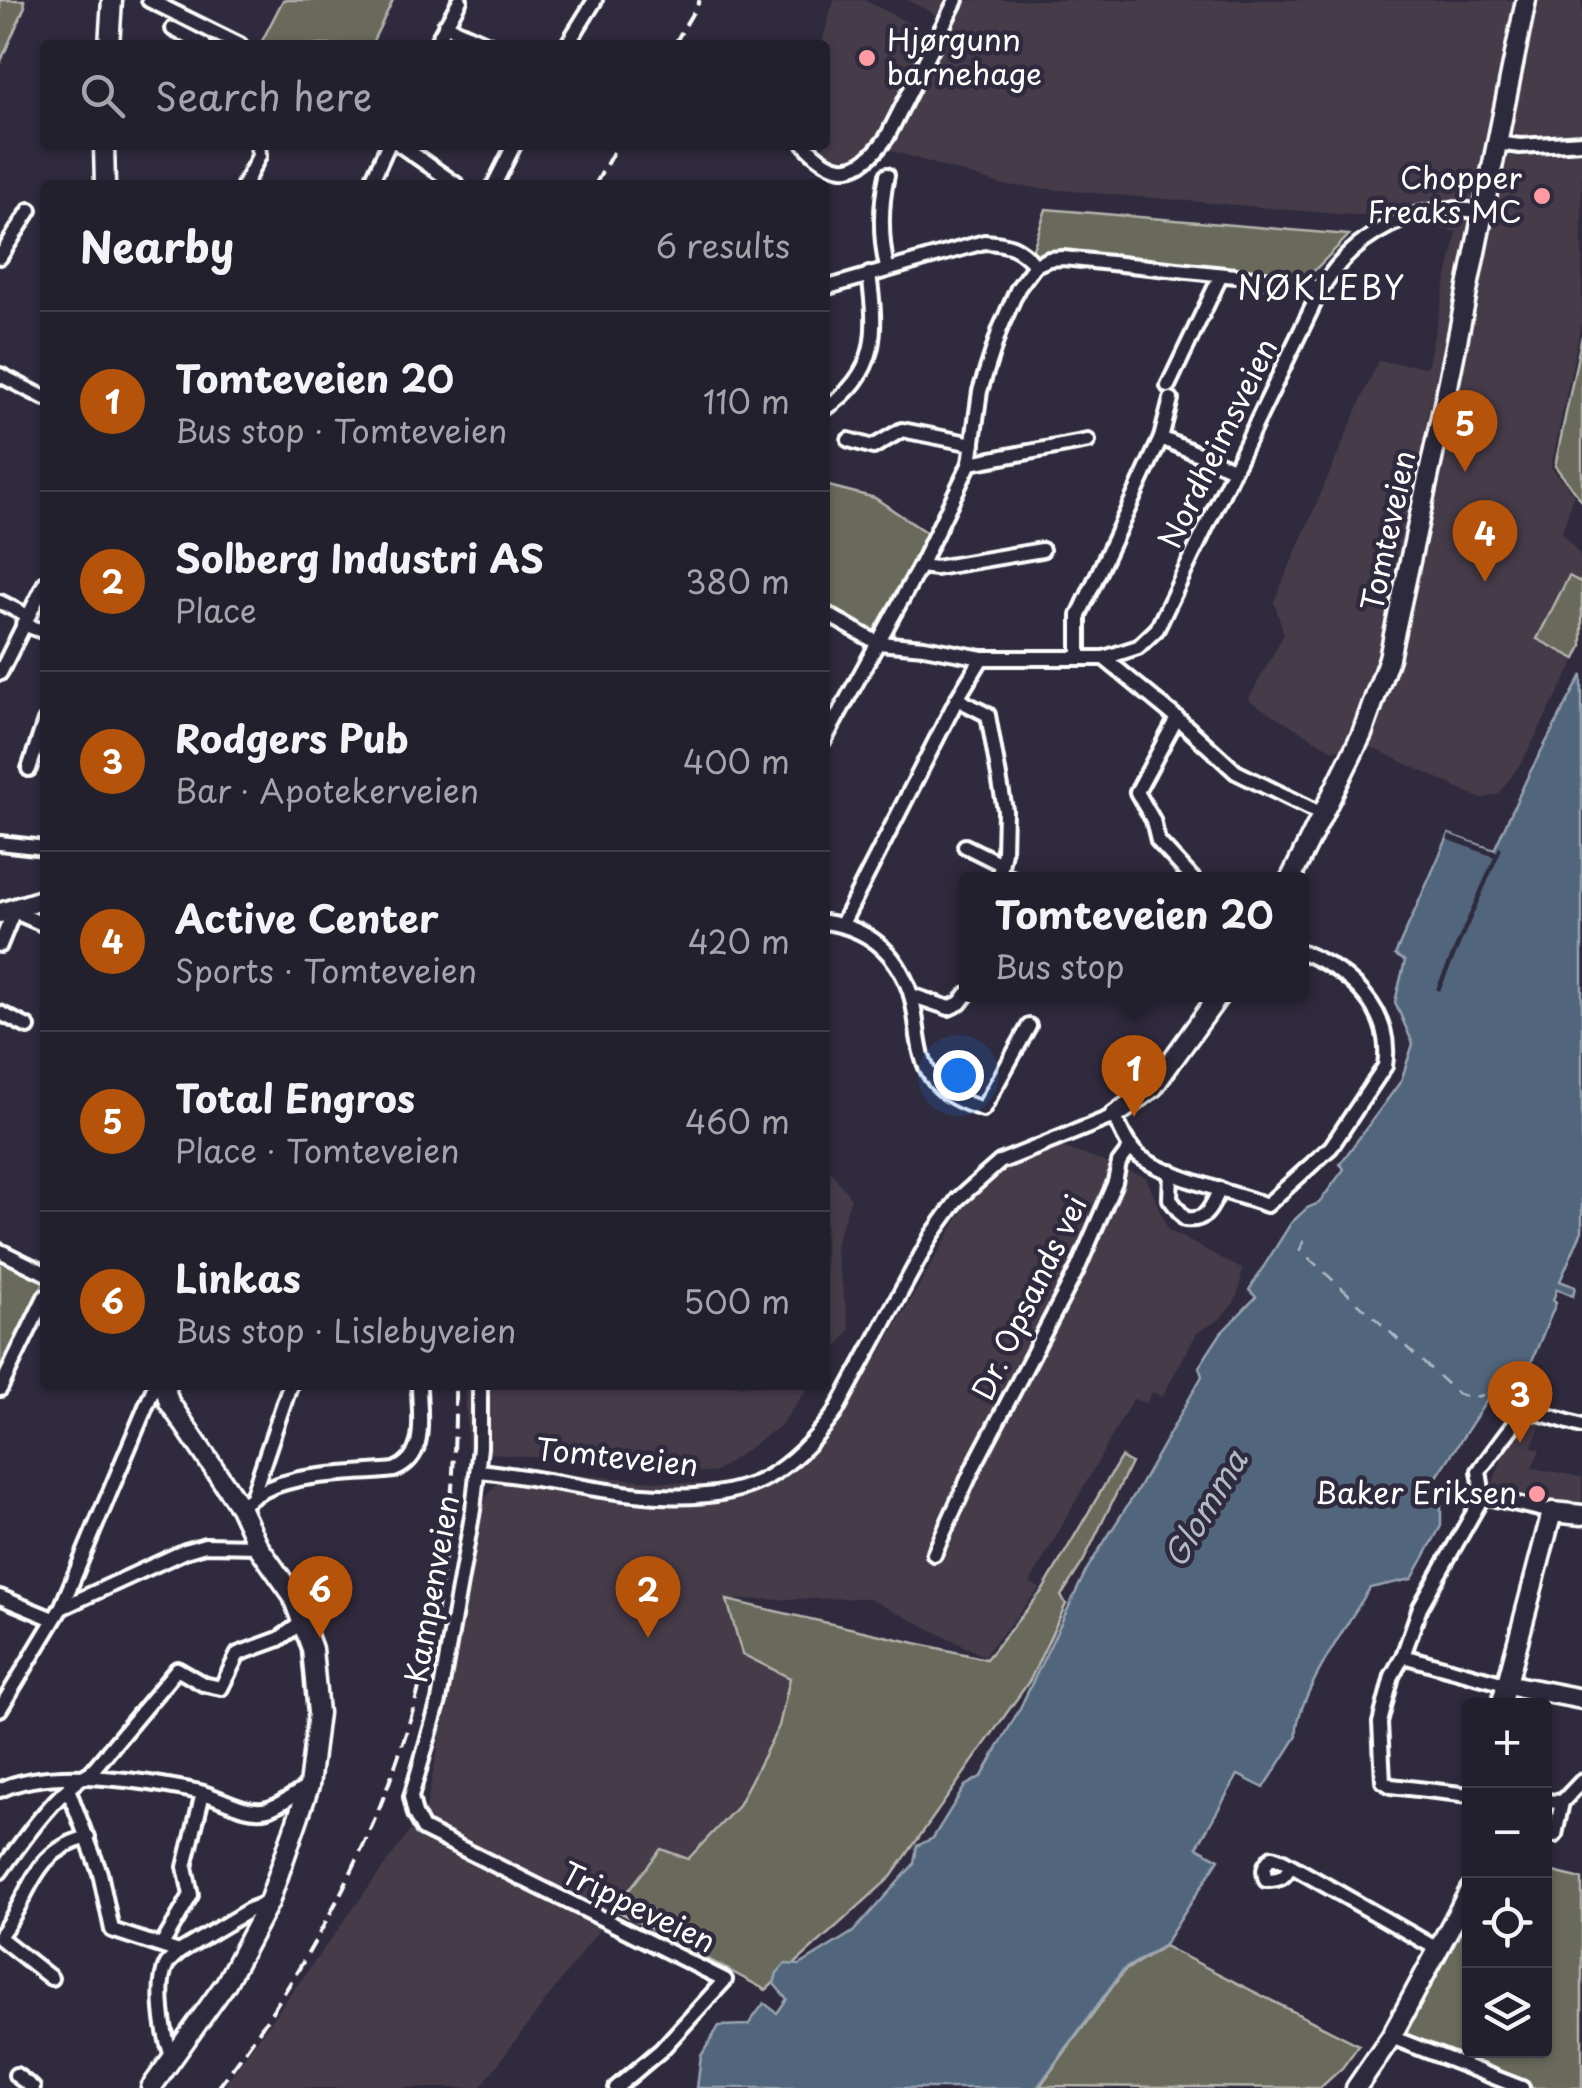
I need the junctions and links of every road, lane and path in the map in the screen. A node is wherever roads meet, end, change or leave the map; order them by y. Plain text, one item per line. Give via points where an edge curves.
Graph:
1 (112, 0) edge
2 (149, 0) edge
3 (460, 0) edge
4 (595, 0) edge
5 (956, 0) edge
6 (1526, 0) edge
7 (178, 14) junction
8 (445, 25) junction
9 (172, 29) junction
10 (109, 40) edge
11 (169, 40) edge
12 (194, 40) edge
13 (230, 40) edge
14 (438, 40) edge
15 (479, 40) edge
16 (571, 40) edge
17 (1582, 142) edge
18 (1496, 144) junction
19 (104, 150) edge
20 (258, 150) edge
21 (386, 150) edge
22 (407, 150) edge
23 (512, 150) edge
24 (809, 150) edge
25 (887, 175) dead end
26 (105, 180) edge
27 (247, 180) edge
28 (372, 180) edge
29 (451, 180) edge
30 (496, 180) edge
31 (30, 210) dead end
32 (1482, 212) junction
33 (0, 256) edge
34 (1035, 265) junction
35 (887, 268) junction
36 (869, 274) junction
37 (1221, 275) junction
38 (830, 286) edge
39 (1321, 289) junction
40 (0, 375) edge
41 (40, 395) edge
42 (830, 406) edge
43 (1161, 438) junction
44 (849, 440) dead end
45 (1088, 441) dead end
46 (973, 444) junction
47 (970, 463) junction
48 (1233, 469) junction
49 (1042, 550) dead end
50 (920, 566) junction
51 (40, 592) edge
52 (0, 602) edge
53 (830, 616) edge
54 (26, 620) junction
55 (40, 629) edge
56 (878, 643) junction
57 (1079, 655) junction
58 (982, 658) junction
59 (1104, 658) junction
60 (2, 666) edge
61 (957, 699) junction
62 (1177, 718) junction
63 (830, 730) edge
64 (40, 736) edge
65 (29, 769) dead end
66 (1324, 816) junction
67 (0, 843) edge
68 (964, 846) dead end
69 (40, 847) edge
70 (999, 872) edge
71 (1187, 872) edge
72 (1294, 872) edge
73 (40, 901) edge
74 (8, 911) edge
75 (40, 923) edge
76 (830, 923) edge
77 (842, 924) junction
78 (0, 945) edge
79 (1309, 956) edge
80 (911, 995) junction
81 (961, 1002) edge
82 (1214, 1002) edge
83 (0, 1014) edge
84 (1030, 1026) dead end
85 (28, 1027) dead end
86 (1114, 1116) junction
87 (1130, 1146) junction
88 (1171, 1172) junction
89 (1220, 1189) junction
90 (0, 1251) edge
91 (40, 1271) edge
92 (40, 1307) edge
93 (0, 1389) edge
94 (153, 1390) edge
95 (165, 1390) edge
96 (288, 1390) edge
97 (419, 1390) edge
98 (480, 1390) edge
99 (1582, 1426) edge
100 (478, 1471) junction
101 (1483, 1496) junction
102 (246, 1501) junction
103 (1552, 1512) junction
104 (1582, 1515) edge
105 (258, 1546) junction
106 (934, 1554) dead end
107 (0, 1597) edge
108 (57, 1614) junction
109 (304, 1621) junction
110 (1403, 1656) junction
111 (1504, 1684) junction
112 (1501, 1698) edge
113 (1582, 1699) edge
114 (0, 1710) edge
115 (79, 1778) junction
116 (1582, 1781) edge
117 (308, 1786) junction
118 (0, 1790) edge
119 (69, 1791) junction
120 (203, 1793) junction
121 (1462, 1794) edge
122 (411, 1797) joint
123 (1552, 1801) edge
124 (1562, 1802) junction
125 (1555, 1835) dead end
126 (88, 1837) junction
127 (1290, 1867) dead end
128 (0, 1872) edge
129 (268, 1902) junction
130 (1462, 1905) edge
131 (0, 1937) edge
132 (162, 1946) junction
133 (1438, 1950) junction
134 (179, 1952) junction
135 (51, 1978) dead end
136 (1390, 2037) junction
137 (173, 2056) junction
138 (16, 2075) dead end
139 (33, 2088) edge
140 (151, 2088) edge
141 (616, 2088) edge
142 (1356, 2088) edge
143 (1522, 2088) edge

1 - 10 street
2 - 7 street
3 - 8 street
4 - 16 street
5 - 24 street via 874,155 842,170
6 - 18 street, Tomteveien
7 - 9 street
7 - 13 street
8 - 14 street
8 - 15 street
9 - 11 street
9 - 12 street
17 - 18 street
18 - 32 street, Tomteveien
19 - 26 street
20 - 27 street
21 - 28 street
22 - 29 street
23 - 30 street
25 - 35 street via 880,205
31 - 33 street
32 - 39 street, Nordheimsveien via 1448,207 1392,224 1349,253
32 - 66 street, Tomteveien via 1389,658
34 - 35 street via 1022,250 984,242
34 - 37 street via 1064,258
34 - 46 street via 1000,329 980,391
35 - 36 street
36 - 38 street
36 - 42 street via 876,326 862,376
37 - 39 street
37 - 43 street via 1170,393
39 - 48 street, Nordheimsveien
40 - 41 street
43 - 48 street
43 - 57 street via 1079,615
44 - 46 street via 874,447 902,430
45 - 47 street
46 - 47 street
47 - 50 street
48 - 59 street, Nordheimsveien via 1157,629 1138,647
49 - 50 street
50 - 56 street
51 - 54 street
52 - 54 street
53 - 56 street
54 - 55 street
54 - 60 street
56 - 58 street
56 - 63 street
57 - 58 street
57 - 59 street
58 - 61 street
59 - 62 street
61 - 70 street via 988,716 1005,810
61 - 77 street
62 - 66 street via 1236,772
62 - 71 street via 1137,792 1158,841
64 - 65 street
66 - 72 street, Tomteveien
67 - 69 street
68 - 70 street
73 - 74 street
74 - 75 street
74 - 78 street
76 - 77 street
77 - 80 street via 892,955
79 - 89 street via 1354,980 1386,1039 1384,1066 1331,1147 1267,1204
80 - 81 street via 950,1008
80 - 84 street via 918,1046 936,1083 982,1109
82 - 86 street, Tomteveien via 1153,1087
83 - 85 street
86 - 87 street
86 - 100 street, Tomteveien via 1000,1162 958,1199 835,1413 767,1478 684,1496
87 - 88 street
87 - 106 street, Dr. Opsands vei via 1078,1268
88 - 89 street
88 - 89 street via 1170,1199 1186,1219 1208,1214
90 - 91 street
92 - 93 street
94 - 108 street
95 - 102 street
96 - 102 street
97 - 102 street via 420,1438 408,1464 272,1485
98 - 100 street, Kampenveien
99 - 101 street via 1525,1409 1480,1472
100 - 122 street, Kampenveien via 439,1700
101 - 103 street
101 - 110 street via 1420,1607
102 - 105 street
103 - 104 street
103 - 111 street
105 - 108 street via 185,1551
105 - 109 street
107 - 108 street
108 - 114 street
109 - 115 street via 238,1654 221,1688 177,1669 92,1772
109 - 117 street via 318,1713
110 - 111 street
110 - 121 street via 1380,1724 1383,1781
111 - 112 street
111 - 113 street
115 - 118 street via 34,1777
115 - 119 street
115 - 120 street
116 - 124 street
117 - 120 street via 266,1810
117 - 129 street
119 - 126 street
119 - 128 street
120 - 132 street via 185,1867 192,1895
122 - 141 street, Trippeveien via 423,1829 725,1980
123 - 124 street
124 - 125 street
126 - 131 street via 44,1859
126 - 132 street via 112,1930
127 - 133 street
129 - 134 street
129 - 137 street via 226,1983
130 - 133 street
131 - 135 street
132 - 134 street
133 - 136 street
134 - 137 street via 164,1974 164,2035
136 - 142 street
136 - 143 street
137 - 140 street
138 - 139 street

